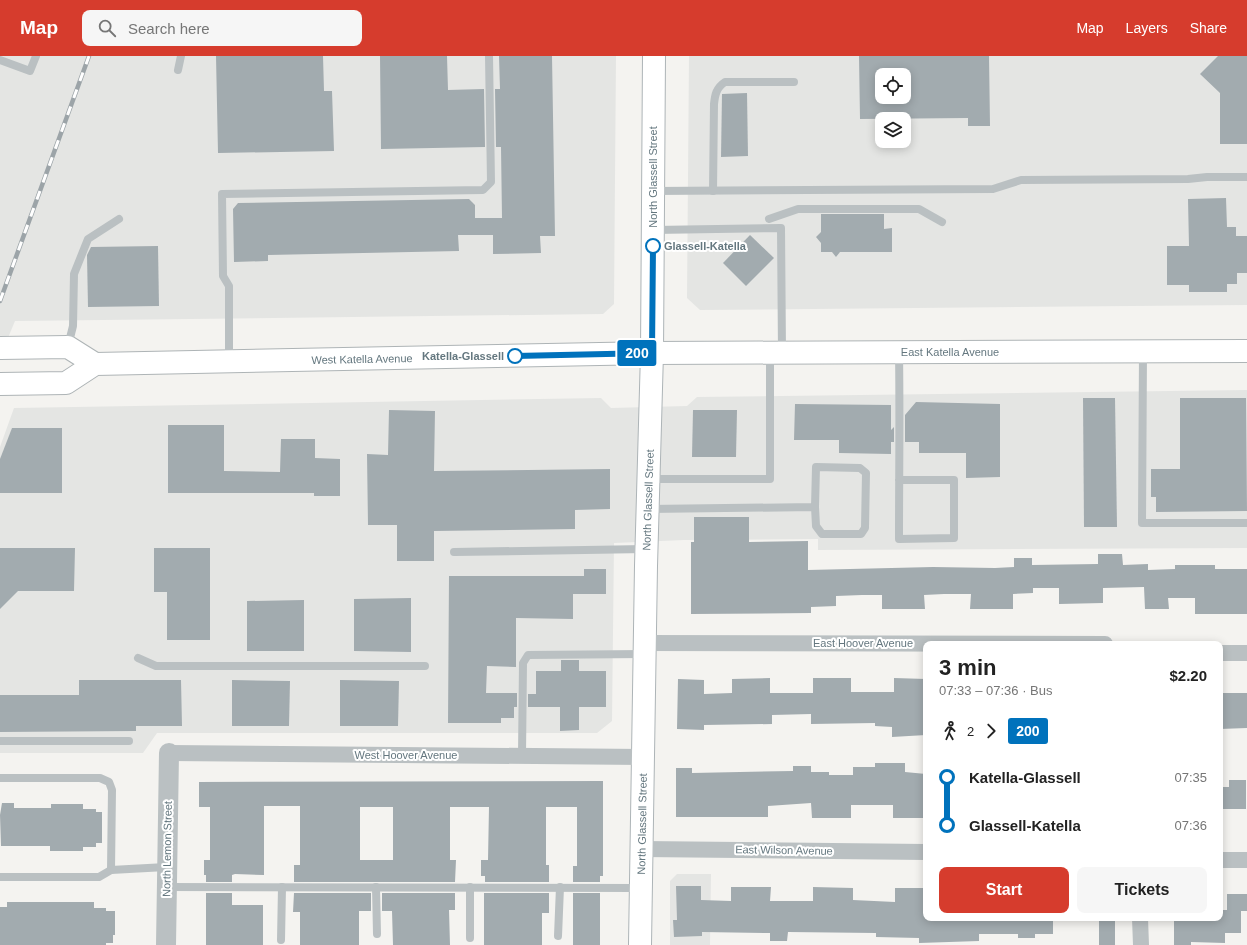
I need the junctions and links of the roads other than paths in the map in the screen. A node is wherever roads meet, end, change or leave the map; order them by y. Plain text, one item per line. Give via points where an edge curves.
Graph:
1 (36, 56) edge
2 (181, 56) edge
3 (489, 56) edge
4 (654, 56) edge
5 (0, 60) edge
6 (178, 70) dead end
7 (794, 82) dead end
8 (1247, 176) edge
9 (652, 191) junction
10 (713, 191) junction
11 (119, 219) dead end
12 (769, 219) dead end
13 (942, 222) dead end
14 (653, 230) junction
15 (68, 347) junction
16 (0, 348) edge
17 (1143, 351) junction
18 (1247, 351) edge
19 (776, 352) junction
20 (899, 352) junction
21 (652, 353) junction
22 (229, 362) junction
23 (95, 364) junction
24 (0, 384) edge
25 (648, 479) junction
26 (899, 480) junction
27 (815, 507) junction
28 (647, 509) junction
29 (1247, 523) edge
30 (646, 549) junction
31 (454, 552) dead end
32 (923, 646) edge
33 (644, 648) junction
34 (1223, 653) edge
35 (1247, 653) edge
36 (138, 658) dead end
37 (425, 666) dead end
38 (0, 741) edge
39 (129, 741) dead end
40 (168, 753) joint
41 (522, 755) junction
42 (643, 757) junction
43 (0, 778) edge
44 (642, 849) junction
45 (923, 852) edge
46 (1223, 860) edge
47 (1247, 860) edge
48 (111, 870) junction
49 (0, 877) edge
50 (166, 877) junction
51 (282, 887) junction
52 (376, 887) junction
53 (470, 887) junction
54 (560, 887) junction
55 (641, 888) junction
56 (1140, 921) edge
57 (376, 934) dead end
58 (558, 936) dead end
59 (470, 938) dead end
60 (281, 940) dead end
61 (166, 945) edge
62 (640, 945) edge
63 (1141, 945) edge

1 - 5 lane via 30,71
2 - 6 lane
3 - 22 lane via 491,182 483,190 222,194 223,276 229,286
4 - 9 main road, North Glassell Street
7 - 10 lane via 725,82 720,86 715,94 714,104
8 - 10 lane via 1021,180 993,189
9 - 10 lane
9 - 14 main road, North Glassell Street
11 - 15 lane via 88,239 74,274 73,326
12 - 13 lane via 798,209 920,209
14 - 19 lane via 781,228
14 - 21 main road, North Glassell Street
15 - 16 main road
15 - 23 main road
17 - 18 main road, East Katella Avenue
17 - 20 main road, East Katella Avenue
17 - 29 lane via 1142,523
19 - 20 main road, East Katella Avenue
19 - 21 main road, East Katella Avenue
19 - 25 lane via 770,479
20 - 26 lane
21 - 22 main road, West Katella Avenue
21 - 25 main road, North Glassell Street
22 - 23 main road, West Katella Avenue
23 - 24 main road via 66,383
25 - 28 main road, North Glassell Street
26 - 26 lane via 899,539 954,538 954,480
27 - 27 lane via 816,467 860,468 866,473 865,528 861,534 822,534 816,526
27 - 28 lane
28 - 30 main road, North Glassell Street
30 - 31 lane
30 - 33 main road, North Glassell Street
32 - 33 street, East Hoover Avenue
33 - 41 lane via 528,655 523,663
33 - 42 main road, North Glassell Street
34 - 35 street
36 - 37 lane via 156,666
38 - 39 lane
40 - 41 street, West Hoover Avenue
40 - 50 street, North Lemon Street
41 - 42 street, West Hoover Avenue
42 - 44 main road, North Glassell Street
43 - 48 lane via 100,778 109,782 112,790
44 - 45 street, East Wilson Avenue
44 - 55 main road, North Glassell Street
46 - 47 street
48 - 49 lane via 99,877
48 - 50 lane
50 - 51 lane
50 - 61 street, North Lemon Street
51 - 52 lane
51 - 60 lane
52 - 53 lane
52 - 57 lane
53 - 54 lane
53 - 59 lane
54 - 55 lane
54 - 58 lane
55 - 62 main road, North Glassell Street
56 - 63 street

